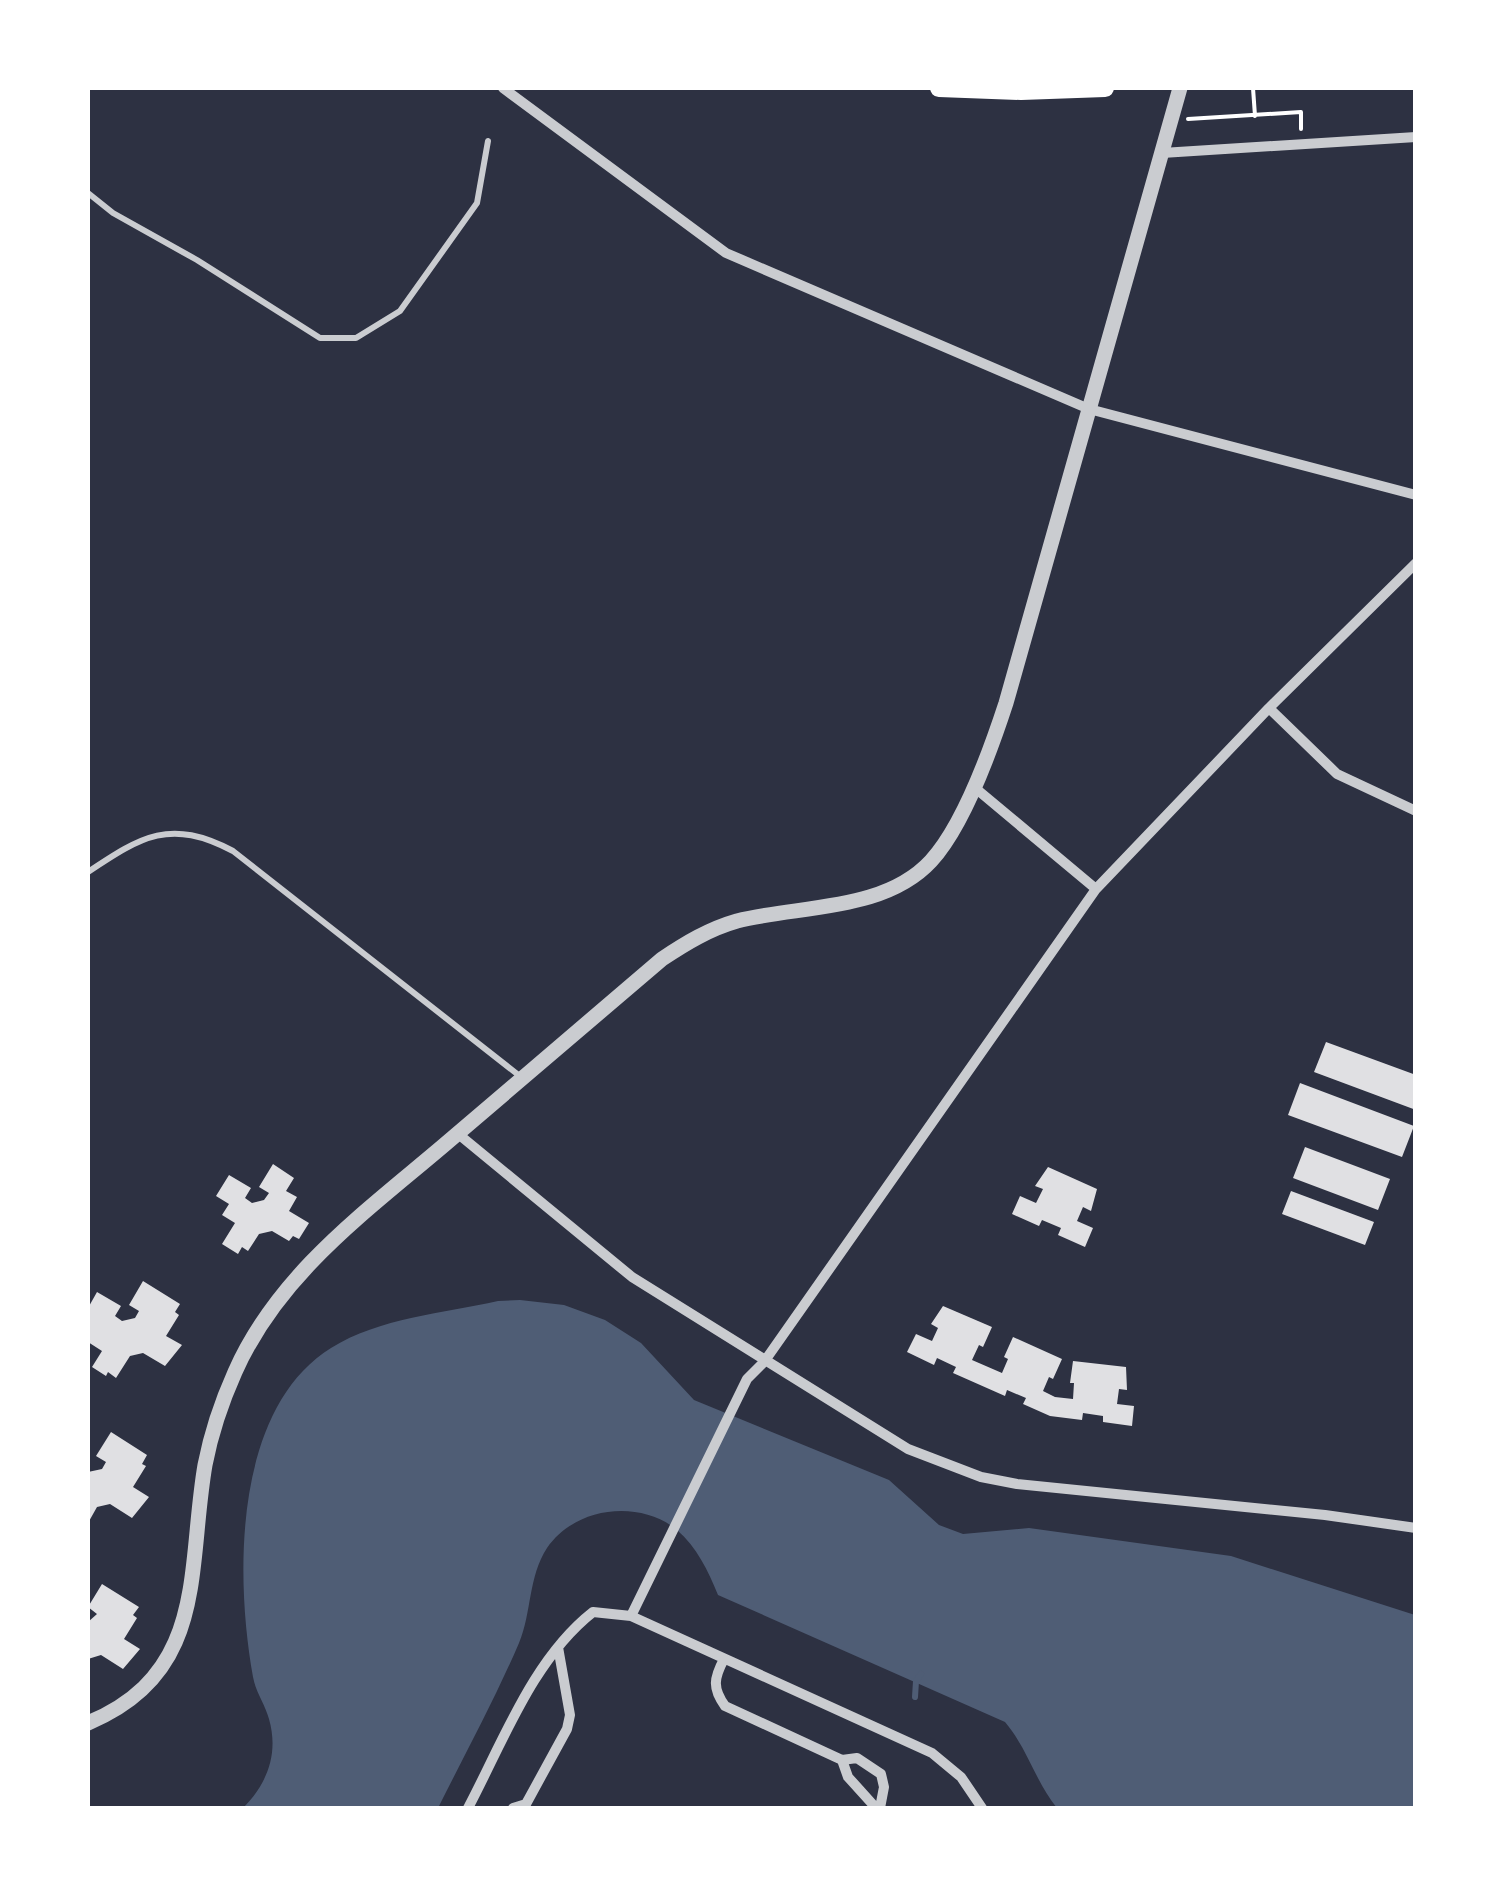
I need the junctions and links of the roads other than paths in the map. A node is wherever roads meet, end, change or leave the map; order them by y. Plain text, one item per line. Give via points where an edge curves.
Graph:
1 (503, 88) edge
2 (940, 88) edge
3 (1105, 88) edge
4 (1180, 88) edge
5 (1416, 137) edge
6 (488, 141) dead end
7 (1162, 153) junction
8 (88, 193) edge
9 (1089, 409) junction
10 (1416, 495) edge
11 (1416, 562) edge
12 (1270, 708) junction
13 (974, 786) junction
14 (1416, 811) edge
15 (88, 872) edge
16 (1096, 889) junction
17 (522, 1077) junction
18 (457, 1133) junction
19 (764, 1362) junction
20 (1416, 1528) edge
21 (631, 1616) junction
22 (558, 1647) junction
23 (724, 1659) junction
24 (88, 1723) edge
25 (842, 1760) junction
26 (527, 1806) edge
27 (468, 1808) edge
28 (512, 1808) edge
29 (878, 1808) edge
30 (982, 1808) edge

1 - 9 street via 726,253
2 - 3 main road
4 - 7 street
5 - 7 street
6 - 8 lane via 477,203 400,311 356,338 320,338
7 - 9 street
9 - 10 street
9 - 13 street via 1006,702
11 - 12 street
12 - 14 street via 1337,774
12 - 16 street
13 - 16 street
13 - 17 street via 932,861 913,877 863,898 708,931 662,959
15 - 17 lane via 156,834 208,838
16 - 19 street
17 - 18 street
18 - 19 street via 632,1276
18 - 24 street via 305,1266 254,1334 209,1448 192,1589 174,1647 140,1689
19 - 20 street via 908,1449 981,1478
19 - 21 street via 747,1379
21 - 22 street via 593,1612
21 - 23 street
22 - 26 street via 570,1715
22 - 27 street
23 - 25 street via 714,1679 725,1706
23 - 30 street via 932,1753 961,1777
25 - 29 street via 848,1777
25 - 29 street via 858,1758 881,1774
26 - 28 street

